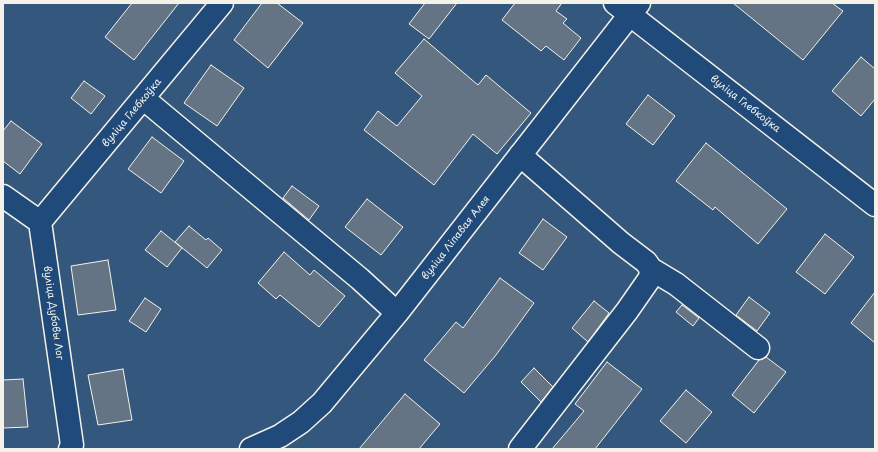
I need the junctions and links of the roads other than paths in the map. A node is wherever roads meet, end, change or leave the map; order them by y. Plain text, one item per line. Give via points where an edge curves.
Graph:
1 (222, 3) edge
2 (628, 7) edge
3 (144, 100) junction
4 (520, 155) junction
5 (3, 196) edge
6 (875, 205) edge
7 (40, 222) junction
8 (651, 269) junction
9 (397, 313) junction
10 (758, 348) dead end
11 (70, 449) edge
12 (251, 449) edge
13 (520, 449) edge

1 - 3 street, вуліца Глебкоўка
2 - 4 street, вуліца Ліпавая Алея
2 - 6 street, вуліца Глебкоўка
3 - 7 street, вуліца Глебкоўка
3 - 9 street via 360,278
4 - 8 street
4 - 9 street, вуліца Ліпавая Алея
5 - 7 street
7 - 11 street, вуліца Дубовы Лог via 72,445
8 - 10 street via 676,284
8 - 13 street via 650,278 628,311
9 - 12 street, вуліца Ліпавая Алея via 322,403 280,436

